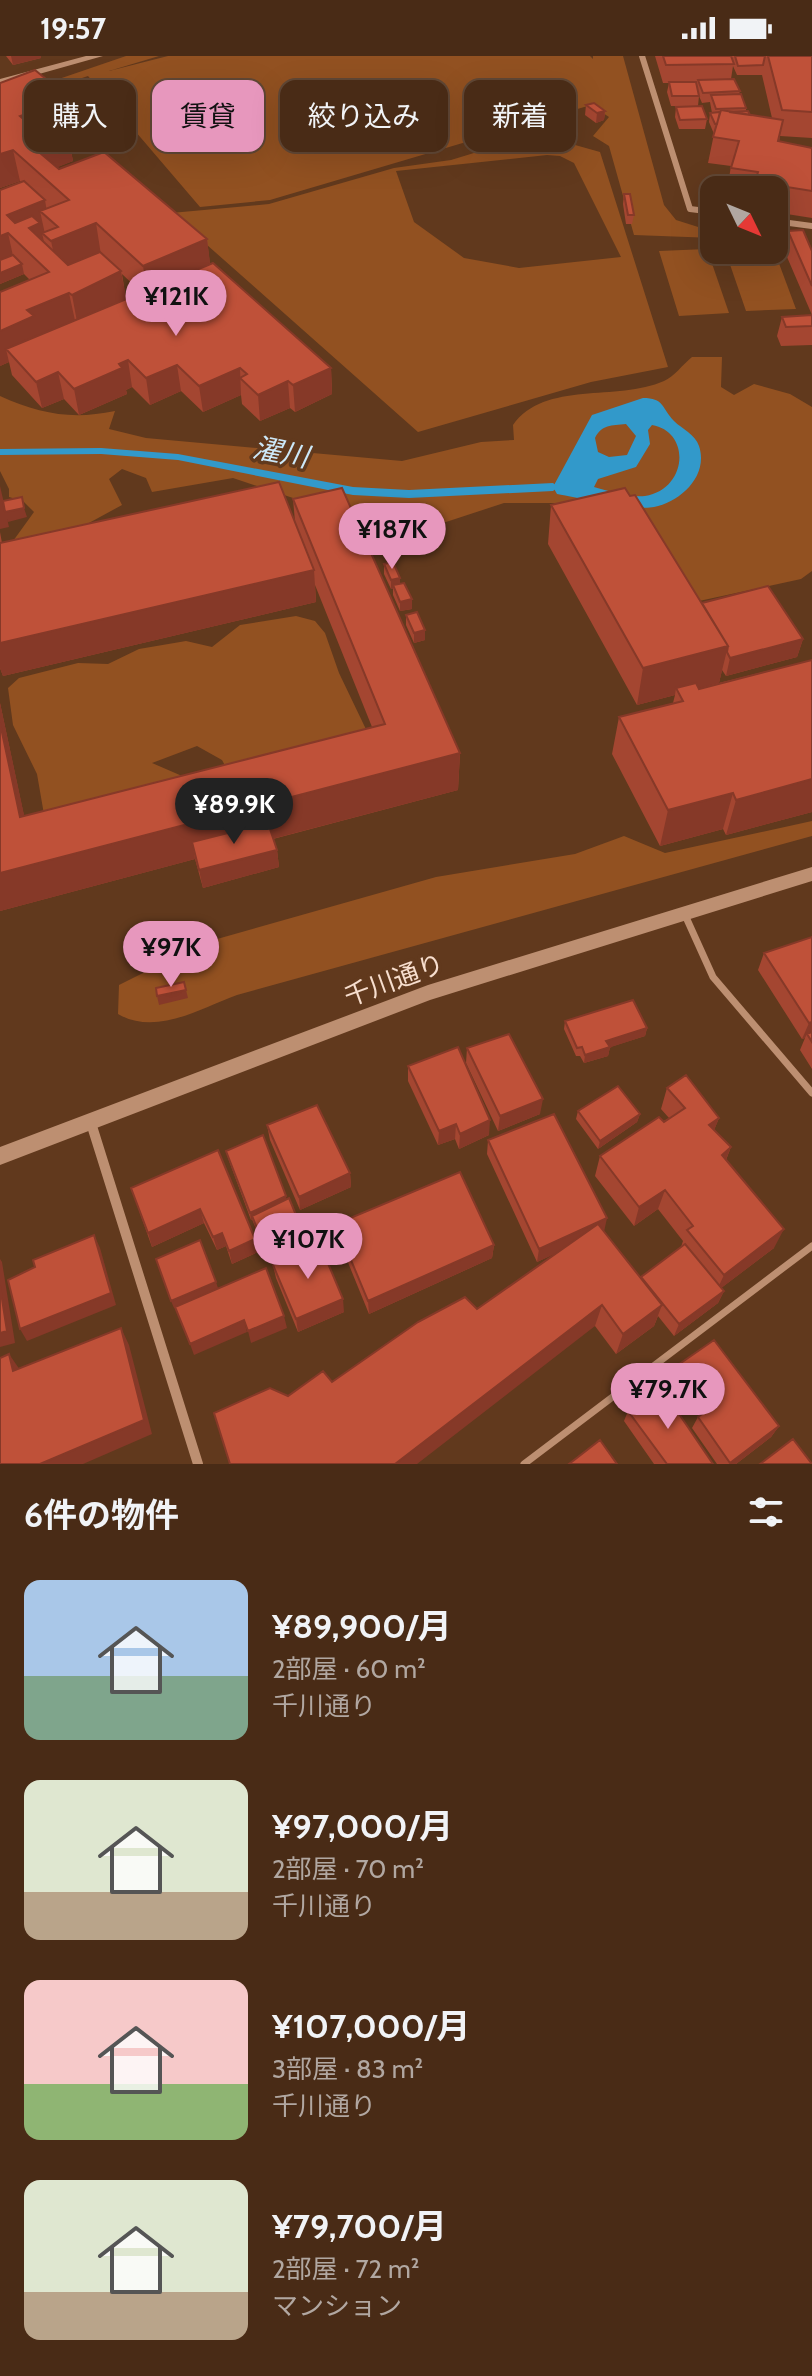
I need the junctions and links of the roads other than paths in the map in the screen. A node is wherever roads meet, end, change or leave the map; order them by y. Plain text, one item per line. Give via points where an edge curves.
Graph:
1 (98, 56) edge
2 (642, 56) edge
3 (0, 82) edge
4 (700, 210) edge
5 (788, 223) edge
6 (812, 226) edge
7 (812, 874) edge
8 (684, 913) junction
9 (812, 1093) edge
10 (91, 1123) junction
11 (0, 1156) edge
12 (812, 1246) edge
13 (198, 1464) edge
14 (524, 1464) edge

1 - 3 main road
2 - 4 street via 690,209
5 - 6 street
7 - 8 main road, 千川通り
8 - 9 lane via 713,977
8 - 10 main road, 千川通り via 428,993
10 - 11 main road, 千川通り
10 - 13 street
12 - 14 lane

